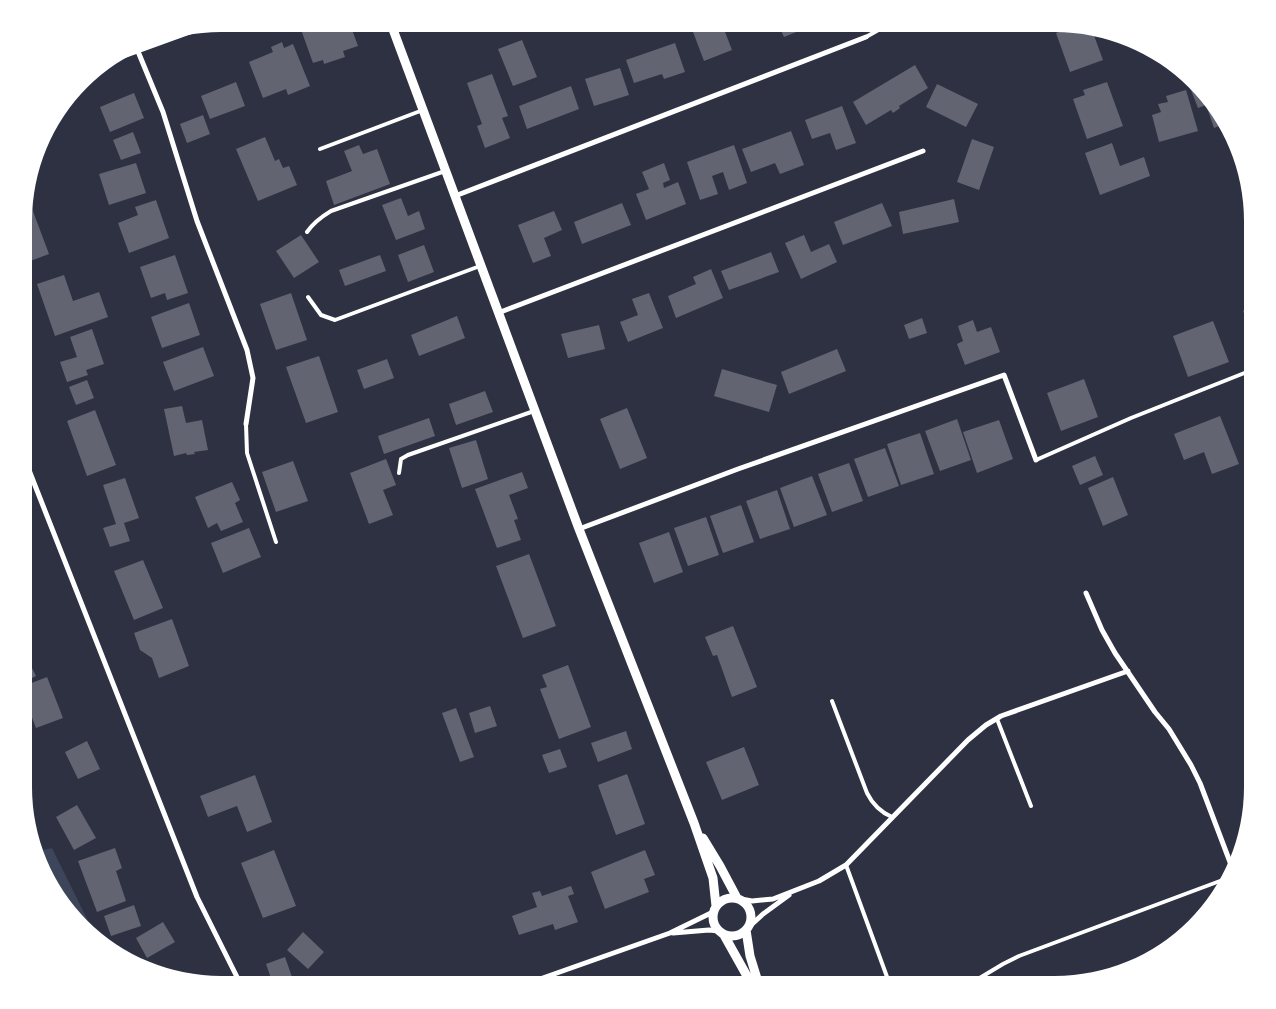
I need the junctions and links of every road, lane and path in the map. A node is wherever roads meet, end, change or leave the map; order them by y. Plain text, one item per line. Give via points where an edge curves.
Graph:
1 (394, 32) edge
2 (875, 32) edge
3 (866, 37) joint
4 (138, 52) edge
5 (423, 110) junction
6 (320, 149) dead end
7 (923, 151) dead end
8 (445, 171) junction
9 (455, 196) junction
10 (307, 232) dead end
11 (480, 266) junction
12 (308, 297) dead end
13 (497, 313) junction
14 (1244, 373) edge
15 (534, 411) junction
16 (246, 424) joint
17 (1036, 460) joint
18 (399, 472) dead end
19 (32, 478) edge
20 (579, 529) junction
21 (276, 542) dead end
22 (1086, 593) dead end
23 (1128, 671) junction
24 (832, 700) dead end
25 (997, 718) junction
26 (1031, 806) dead end
27 (892, 818) junction
28 (694, 823) junction
29 (1229, 860) edge
30 (846, 865) junction
31 (1218, 882) edge
32 (798, 889) junction
33 (739, 898) junction
34 (715, 909) junction
35 (748, 928) junction
36 (670, 933) junction
37 (721, 933) junction
38 (237, 976) edge
39 (548, 976) edge
40 (747, 976) edge
41 (756, 976) edge
42 (887, 976) edge
43 (983, 976) edge

1 - 5 street
2 - 3 lane
3 - 9 street
4 - 16 street via 163,112 197,221 246,350 254,378
5 - 6 lane
5 - 8 street
7 - 13 street
8 - 9 street
8 - 10 lane via 331,211
9 - 11 street
11 - 12 lane via 335,320 321,315
11 - 13 street
13 - 15 street
14 - 17 lane
15 - 18 lane via 408,455 401,459
15 - 20 street
16 - 21 lane via 247,453
17 - 20 street via 1004,375
19 - 38 street via 197,896
20 - 28 street
22 - 23 street via 1102,630
23 - 25 street
23 - 29 street via 1191,765
24 - 27 lane via 867,793 877,808
25 - 26 lane
25 - 27 street via 968,740
27 - 30 street
28 - 33 street
28 - 34 street via 713,878
30 - 32 street
30 - 42 lane
31 - 43 lane via 1019,956
32 - 33 street via 772,899 752,901
32 - 35 street
33 - 34 street via 727,898
33 - 35 street via 746,903 752,915
34 - 36 street
34 - 37 street via 714,925
35 - 37 street via 738,936
35 - 41 street via 750,956
36 - 37 street via 709,930
36 - 39 street
37 - 40 street

